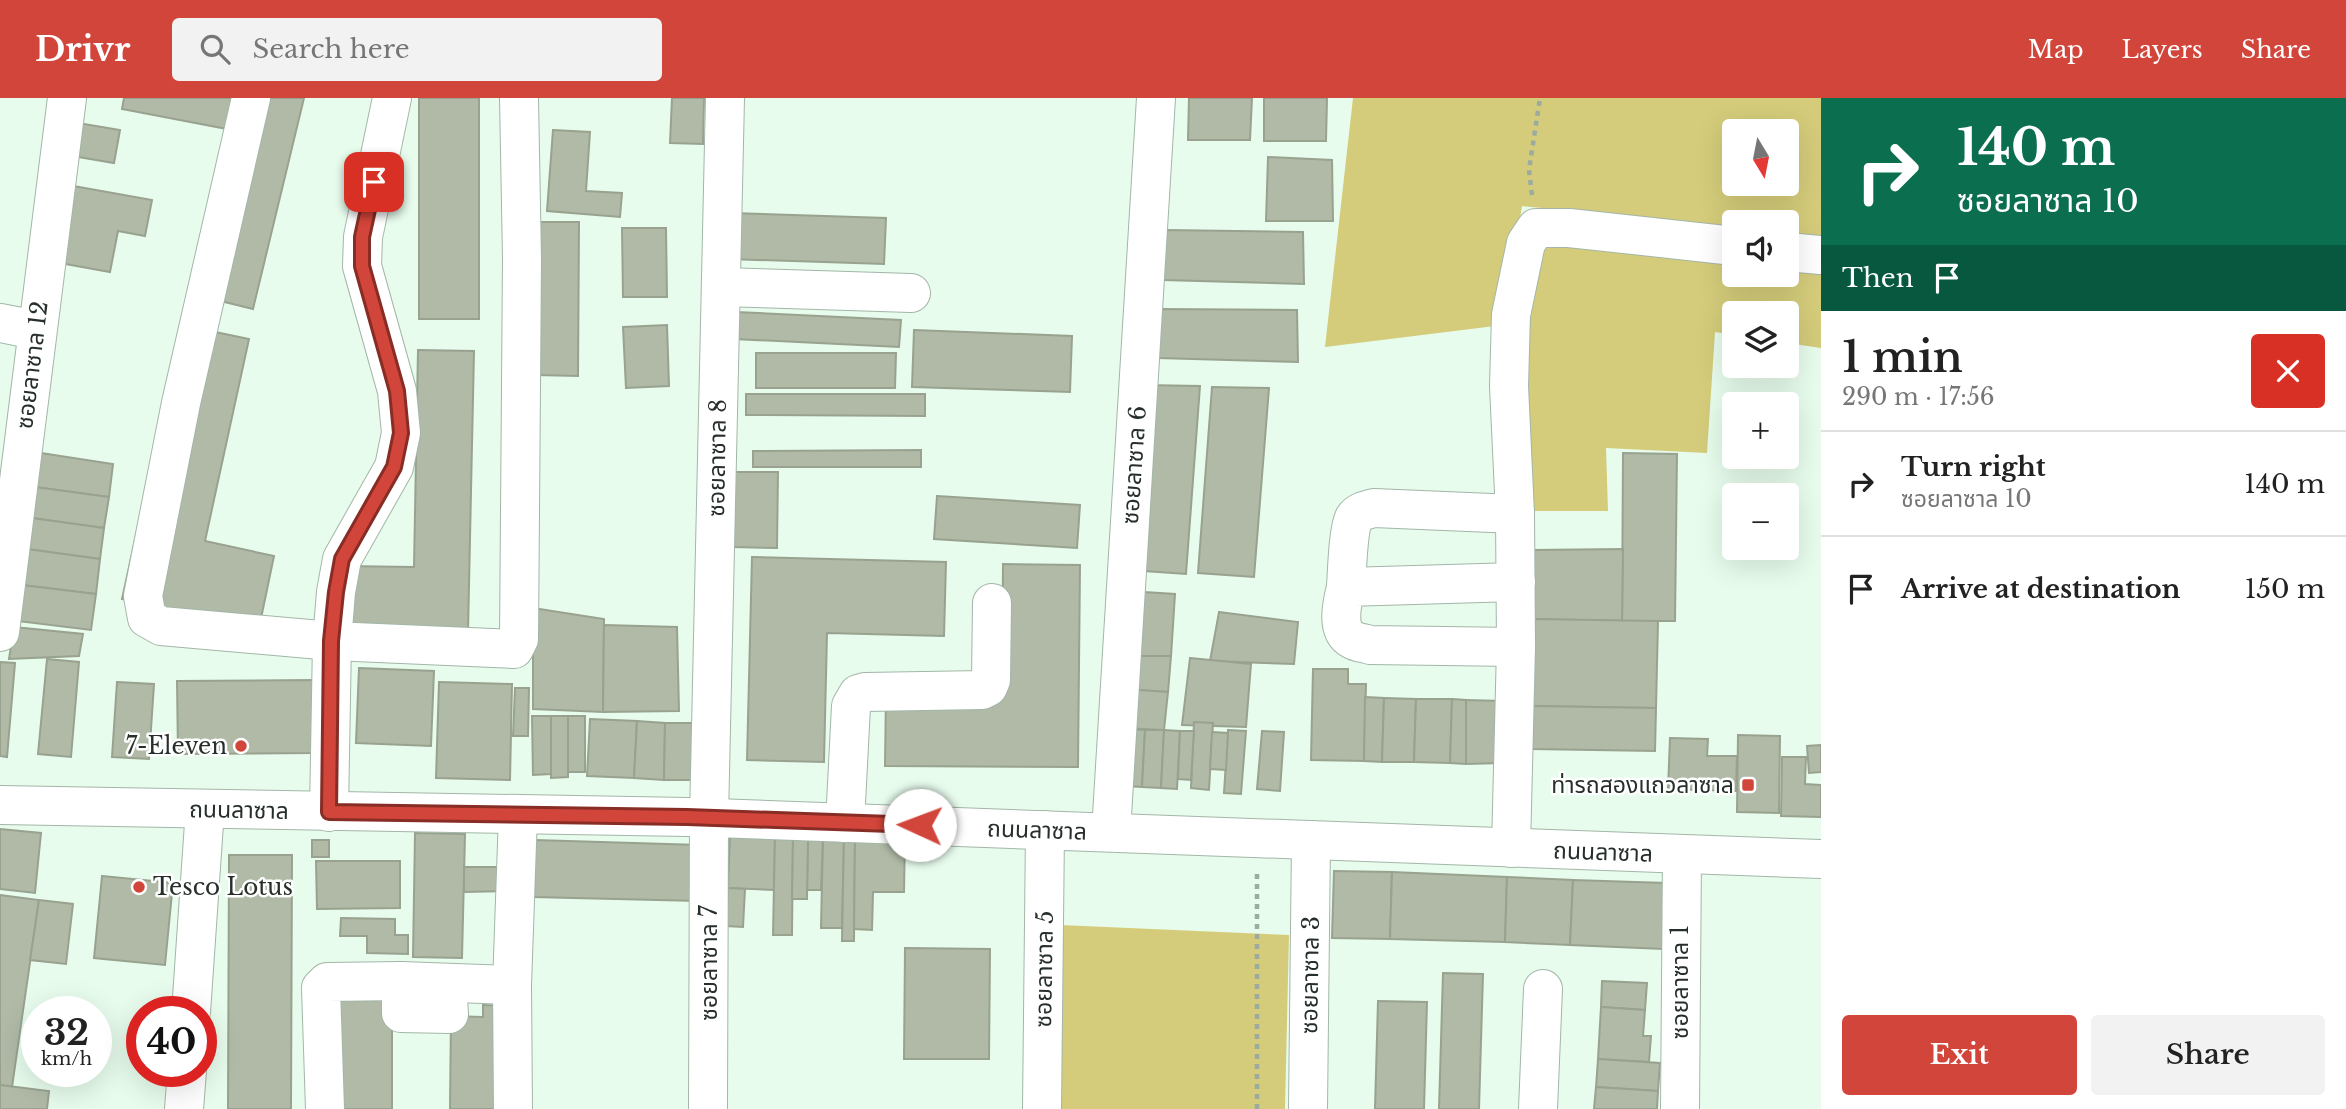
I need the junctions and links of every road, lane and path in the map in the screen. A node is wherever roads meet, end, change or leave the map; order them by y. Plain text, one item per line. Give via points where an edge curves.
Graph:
1 (67, 98) edge
2 (251, 98) edge
3 (392, 98) edge
4 (519, 98) edge
5 (725, 98) edge
6 (1156, 98) edge
7 (1540, 98) edge
8 (1536, 228) junction
9 (1722, 245) edge
10 (1799, 252) edge
11 (1821, 255) edge
12 (721, 287) junction
13 (911, 293) dead end
14 (18, 326) edge
15 (1515, 514) junction
16 (1516, 582) junction
17 (1346, 587) junction
18 (992, 603) dead end
19 (0, 632) edge
20 (331, 641) junction
21 (1516, 647) junction
22 (0, 805) edge
23 (205, 809) junction
24 (329, 812) junction
25 (518, 814) junction
26 (709, 818) junction
27 (845, 823) junction
28 (1045, 830) junction
29 (1111, 832) junction
30 (1257, 838) junction
31 (1311, 840) junction
32 (1511, 848) junction
33 (1682, 855) junction
34 (1821, 859) edge
35 (512, 985) junction
36 (1543, 989) dead end
37 (192, 996) edge
38 (186, 1087) edge
39 (184, 1109) edge
40 (325, 1109) edge
41 (513, 1109) edge
42 (708, 1109) edge
43 (1042, 1109) edge
44 (1257, 1109) edge
45 (1308, 1109) edge
46 (1538, 1109) edge
47 (1680, 1109) edge

1 - 14 street, ซอยลาซาล 12
2 - 20 street via 181,402 143,596 147,618 161,626
3 - 20 street via 362,237 362,266 397,391 401,433 394,467 342,559
4 - 20 street via 519,639 514,649
5 - 12 street, ซอยลาซาล 8
6 - 29 street, ซอยลาซาล 6
7 - 8 path via 1529,170
8 - 9 street
8 - 15 street via 1526,243 1511,315
10 - 11 street
12 - 13 street
12 - 26 street, ซอยลาซาล 8
14 - 19 street, ซอยลาซาล 12
15 - 16 street
15 - 17 street via 1362,511 1351,530
16 - 17 street
16 - 21 street
17 - 21 street via 1343,631 1352,640 1370,645
18 - 27 street via 988,687 865,692 854,699
20 - 24 street
21 - 32 street
22 - 23 street, ถนนลาซาล
23 - 24 street, ถนนลาซาล
23 - 37 street
24 - 25 street, ถนนลาซาล
25 - 26 street, ถนนลาซาล
25 - 35 street
26 - 27 street, ถนนลาซาล
26 - 42 street, ซอยลาซาล 7
27 - 28 street, ถนนลาซาล
28 - 29 street, ถนนลาซาล
28 - 43 street, ซอยลาซาล 5
29 - 30 street, ถนนลาซาล
30 - 31 street, ถนนลาซาล
30 - 44 path
31 - 32 street, ถนนลาซาล
31 - 45 street, ซอยลาซาล 3
32 - 33 street, ถนนลาซาล
33 - 34 street, ถนนลาซาล
33 - 47 street, ซอยลาซาล 1
35 - 40 street via 447,984 449,1014 401,1013 401,981 327,982 321,988
35 - 41 street
36 - 46 street
38 - 39 street

